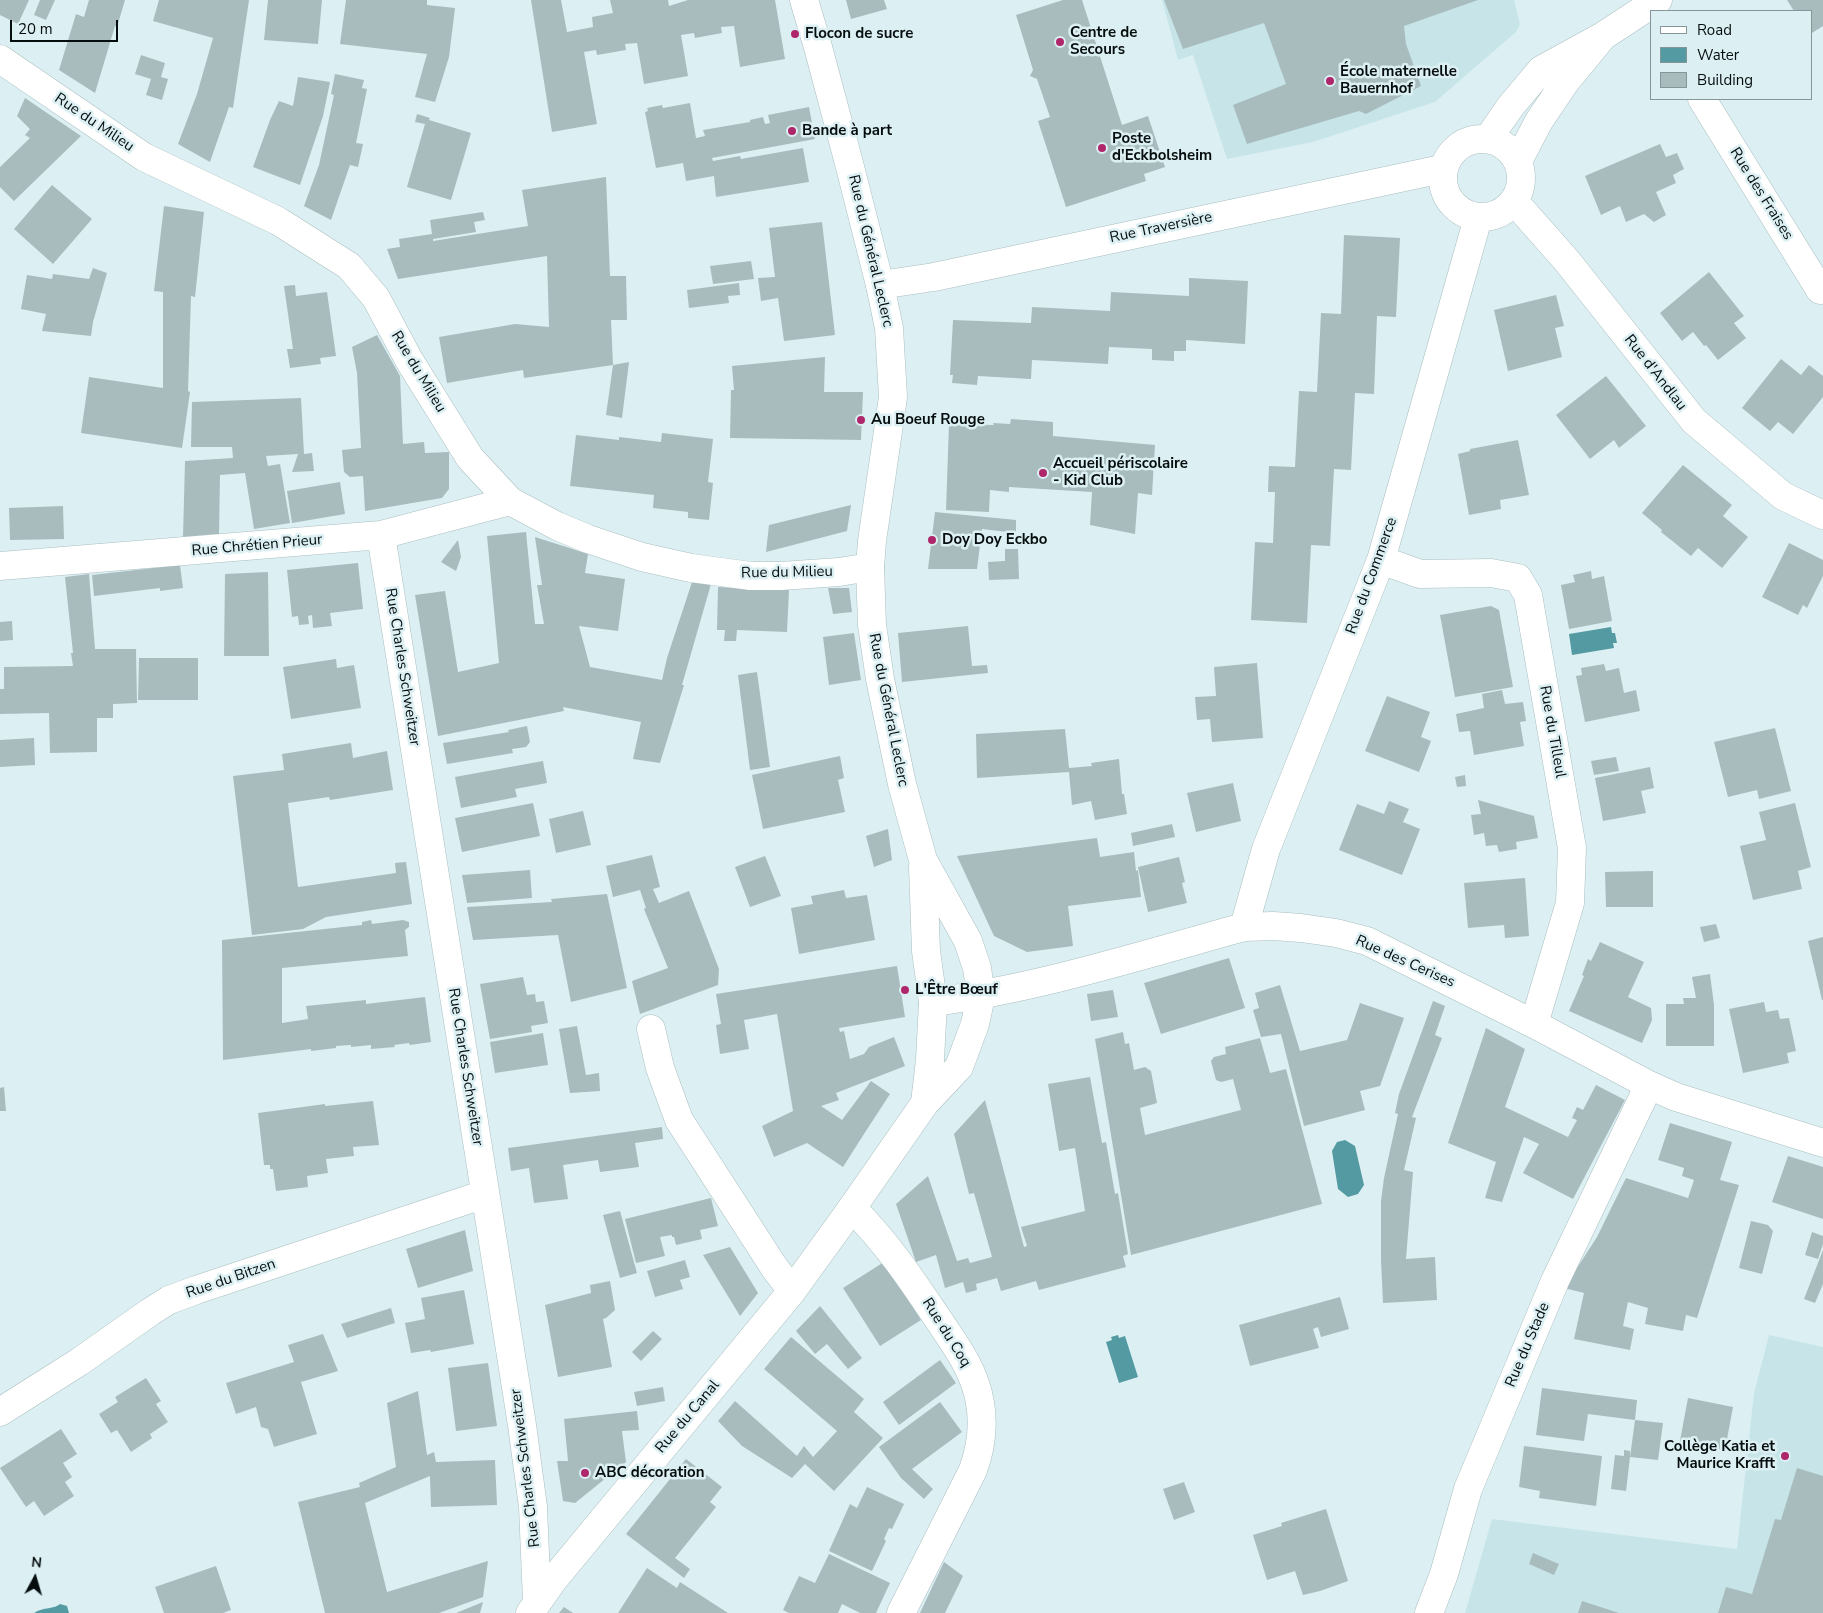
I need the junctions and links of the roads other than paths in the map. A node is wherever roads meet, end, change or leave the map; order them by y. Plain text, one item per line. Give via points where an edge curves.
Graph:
1 (804, 0) edge
2 (1649, 6) edge
3 (1603, 36) junction
4 (0, 59) edge
5 (1703, 100) edge
6 (1488, 139) junction
7 (1518, 161) junction
8 (1442, 169) junction
9 (1514, 201) junction
10 (1478, 218) junction
11 (880, 285) junction
12 (1820, 290) dead end
13 (510, 501) junction
14 (1823, 515) edge
15 (381, 535) junction
16 (1380, 560) junction
17 (0, 566) edge
18 (870, 567) junction
19 (923, 860) junction
20 (1244, 927) junction
21 (981, 996) junction
22 (933, 1002) junction
23 (1534, 1024) junction
24 (652, 1029) dead end
25 (1649, 1085) junction
26 (925, 1104) junction
27 (1823, 1143) edge
28 (485, 1194) junction
29 (852, 1208) junction
30 (792, 1291) junction
31 (0, 1412) edge
32 (533, 1607) edge
33 (901, 1613) edge
34 (1430, 1613) edge

1 - 11 street, Rue du Général Leclerc
2 - 3 street
3 - 6 street via 1541,70
3 - 7 street via 1566,80
4 - 13 street, Rue du Milieu via 144,157 278,221 349,266 376,298 409,360 470,458
5 - 12 street, Rue des Fraises
6 - 7 street via 1506,147
6 - 8 street via 1472,139 1452,152
7 - 9 street via 1521,178
8 - 10 street via 1445,193 1459,211
8 - 11 street, Rue Traversière via 934,277
9 - 10 street via 1502,212
9 - 14 street, Rue d'Andlau via 1567,261 1694,422 1783,496
10 - 16 street, Rue du Commerce
11 - 18 street, Rue du Général Leclerc via 889,328 893,397
13 - 15 street, Rue Chrétien Prieur
13 - 18 street, Rue du Milieu via 588,539 642,557 692,568 751,576 781,576
15 - 17 street, Rue Chrétien Prieur
15 - 28 street, Rue Charles Schweitzer
16 - 20 street, Rue du Commerce via 1266,849
16 - 23 street, Rue du Tilleul via 1420,574 1492,573 1518,578 1528,595 1572,848 1570,903
18 - 19 street, Rue du Général Leclerc via 872,625 880,679 902,784
19 - 21 street, Rue du Général Leclerc via 968,941 977,968
19 - 22 street, Rue du Général Leclerc via 926,951
20 - 21 street, Rue des Cerises via 1045,982
20 - 23 street, Rue des Cerises via 1301,928 1366,941
21 - 22 street, Rue des Cerises
21 - 26 street, Rue du Canal via 975,1024 959,1067
22 - 26 street, Rue du Canal
23 - 25 street, Rue des Cerises
24 - 30 street via 660,1068 679,1120
25 - 27 street, Rue des Cerises via 1676,1097
25 - 34 street, Rue du Stade via 1555,1282 1472,1480
26 - 29 street, Rue du Canal
28 - 31 street, Rue du Bitzen via 169,1300
28 - 32 street, Rue Charles Schweitzer via 534,1507
29 - 30 street, Rue du Canal
29 - 33 street, Rue du Coq via 898,1259 966,1360 975,1382 982,1416 982,1435 973,1470
30 - 32 street, Rue du Canal

